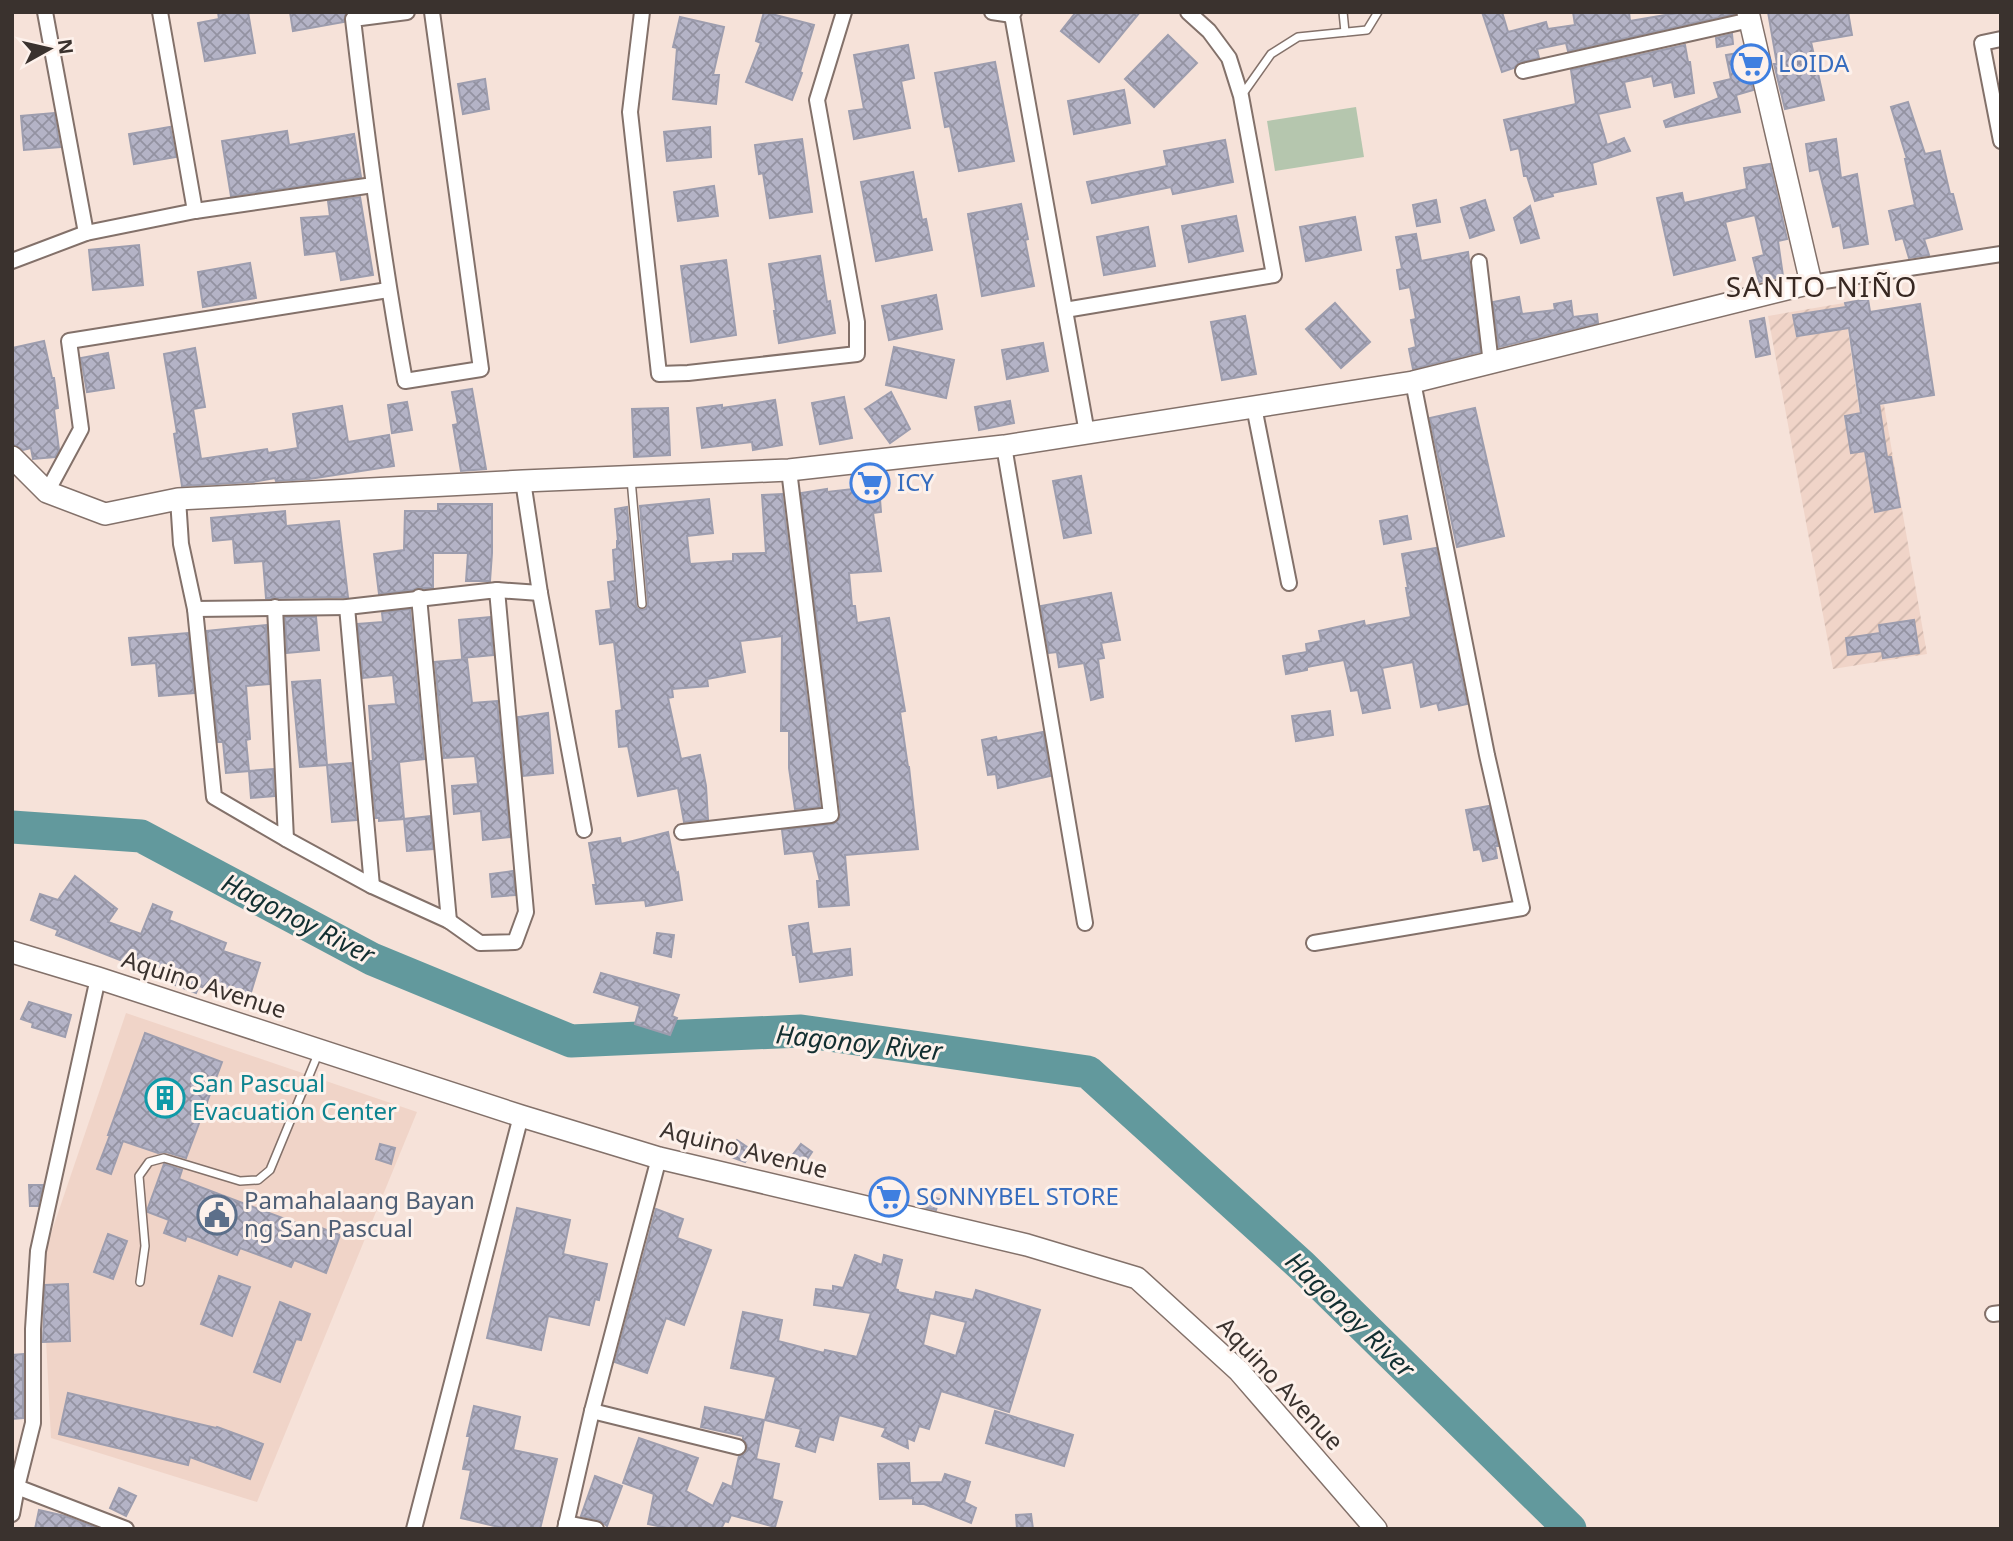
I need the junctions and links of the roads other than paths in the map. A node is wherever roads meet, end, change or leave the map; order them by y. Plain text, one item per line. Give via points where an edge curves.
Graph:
1 (45, 12) edge
2 (160, 12) edge
3 (407, 12) edge
4 (432, 12) edge
5 (642, 12) edge
6 (844, 12) edge
7 (992, 12) edge
8 (1188, 12) edge
9 (1343, 12) edge
10 (1378, 12) edge
11 (1013, 14) edge
12 (1749, 16) edge
13 (1345, 32) junction
14 (2001, 39) edge
15 (1523, 71) dead end
16 (1241, 96) junction
17 (2001, 141) edge
18 (373, 185) junction
19 (195, 211) junction
20 (86, 233) junction
21 (2001, 254) edge
22 (12, 261) edge
23 (1479, 262) dead end
24 (1811, 283) junction
25 (388, 290) junction
26 (1065, 310) junction
27 (1491, 364) junction
28 (1413, 382) junction
29 (1254, 407) junction
30 (1087, 433) junction
31 (1004, 446) junction
32 (12, 457) edge
33 (789, 470) junction
34 (630, 477) junction
35 (523, 481) junction
36 (47, 492) junction
37 (178, 499) junction
38 (1289, 583) dead end
39 (497, 590) junction
40 (540, 593) junction
41 (419, 597) junction
42 (642, 604) dead end
43 (275, 607) junction
44 (348, 607) junction
45 (195, 608) junction
46 (584, 830) dead end
47 (682, 832) dead end
48 (286, 839) junction
49 (372, 886) junction
50 (449, 920) junction
51 (1085, 923) dead end
52 (1314, 943) dead end
53 (12, 952) edge
54 (98, 978) junction
55 (320, 1050) junction
56 (521, 1116) junction
57 (659, 1158) junction
58 (140, 1282) dead end
59 (592, 1411) junction
60 (737, 1447) dead end
61 (17, 1487) junction
62 (12, 1514) edge
63 (566, 1526) edge
64 (126, 1529) edge
65 (414, 1529) edge
66 (596, 1529) edge
67 (1376, 1529) edge

1 - 20 street
2 - 19 street
3 - 18 street via 353,19
4 - 25 street via 481,369 405,381
5 - 6 street via 630,112 659,374 857,355 857,322 817,100
7 - 11 street
8 - 16 street via 1229,58
9 - 13 lane
10 - 13 lane via 1367,30
11 - 26 street
12 - 15 street
12 - 24 street
13 - 16 lane via 1298,37 1272,54
14 - 17 street via 1982,43
16 - 26 street via 1274,275
18 - 19 street
18 - 25 street
19 - 20 street
20 - 22 street
21 - 24 street
23 - 27 street
24 - 27 street
25 - 36 street via 69,341 81,429
26 - 30 street
27 - 28 street
28 - 29 street
28 - 52 street via 1521,908
29 - 30 street
29 - 38 street
30 - 31 street
31 - 33 street
31 - 51 street
32 - 36 street
33 - 34 street
33 - 47 street via 831,815
34 - 35 street
34 - 42 lane
35 - 37 street
35 - 40 street
36 - 37 street via 105,514
37 - 45 street via 181,544
39 - 40 street
39 - 41 street
39 - 50 street via 526,912 515,942 480,943
40 - 46 street
41 - 44 street
41 - 50 street
43 - 44 street
43 - 45 street
43 - 48 street
44 - 49 street
45 - 48 street via 214,797
48 - 49 street
49 - 50 street
53 - 54 street, Aquino Avenue
54 - 55 street, Aquino Avenue
54 - 61 street via 38,1251 33,1423
55 - 56 street, Aquino Avenue
55 - 58 lane via 270,1170 258,1180 240,1181 164,1158 149,1162 139,1176 145,1246
56 - 57 street, Aquino Avenue
56 - 65 street
57 - 59 street
57 - 67 street, Aquino Avenue via 1027,1244 1138,1278 1239,1371
59 - 60 street
59 - 63 street
61 - 62 street
61 - 64 street
63 - 66 street

